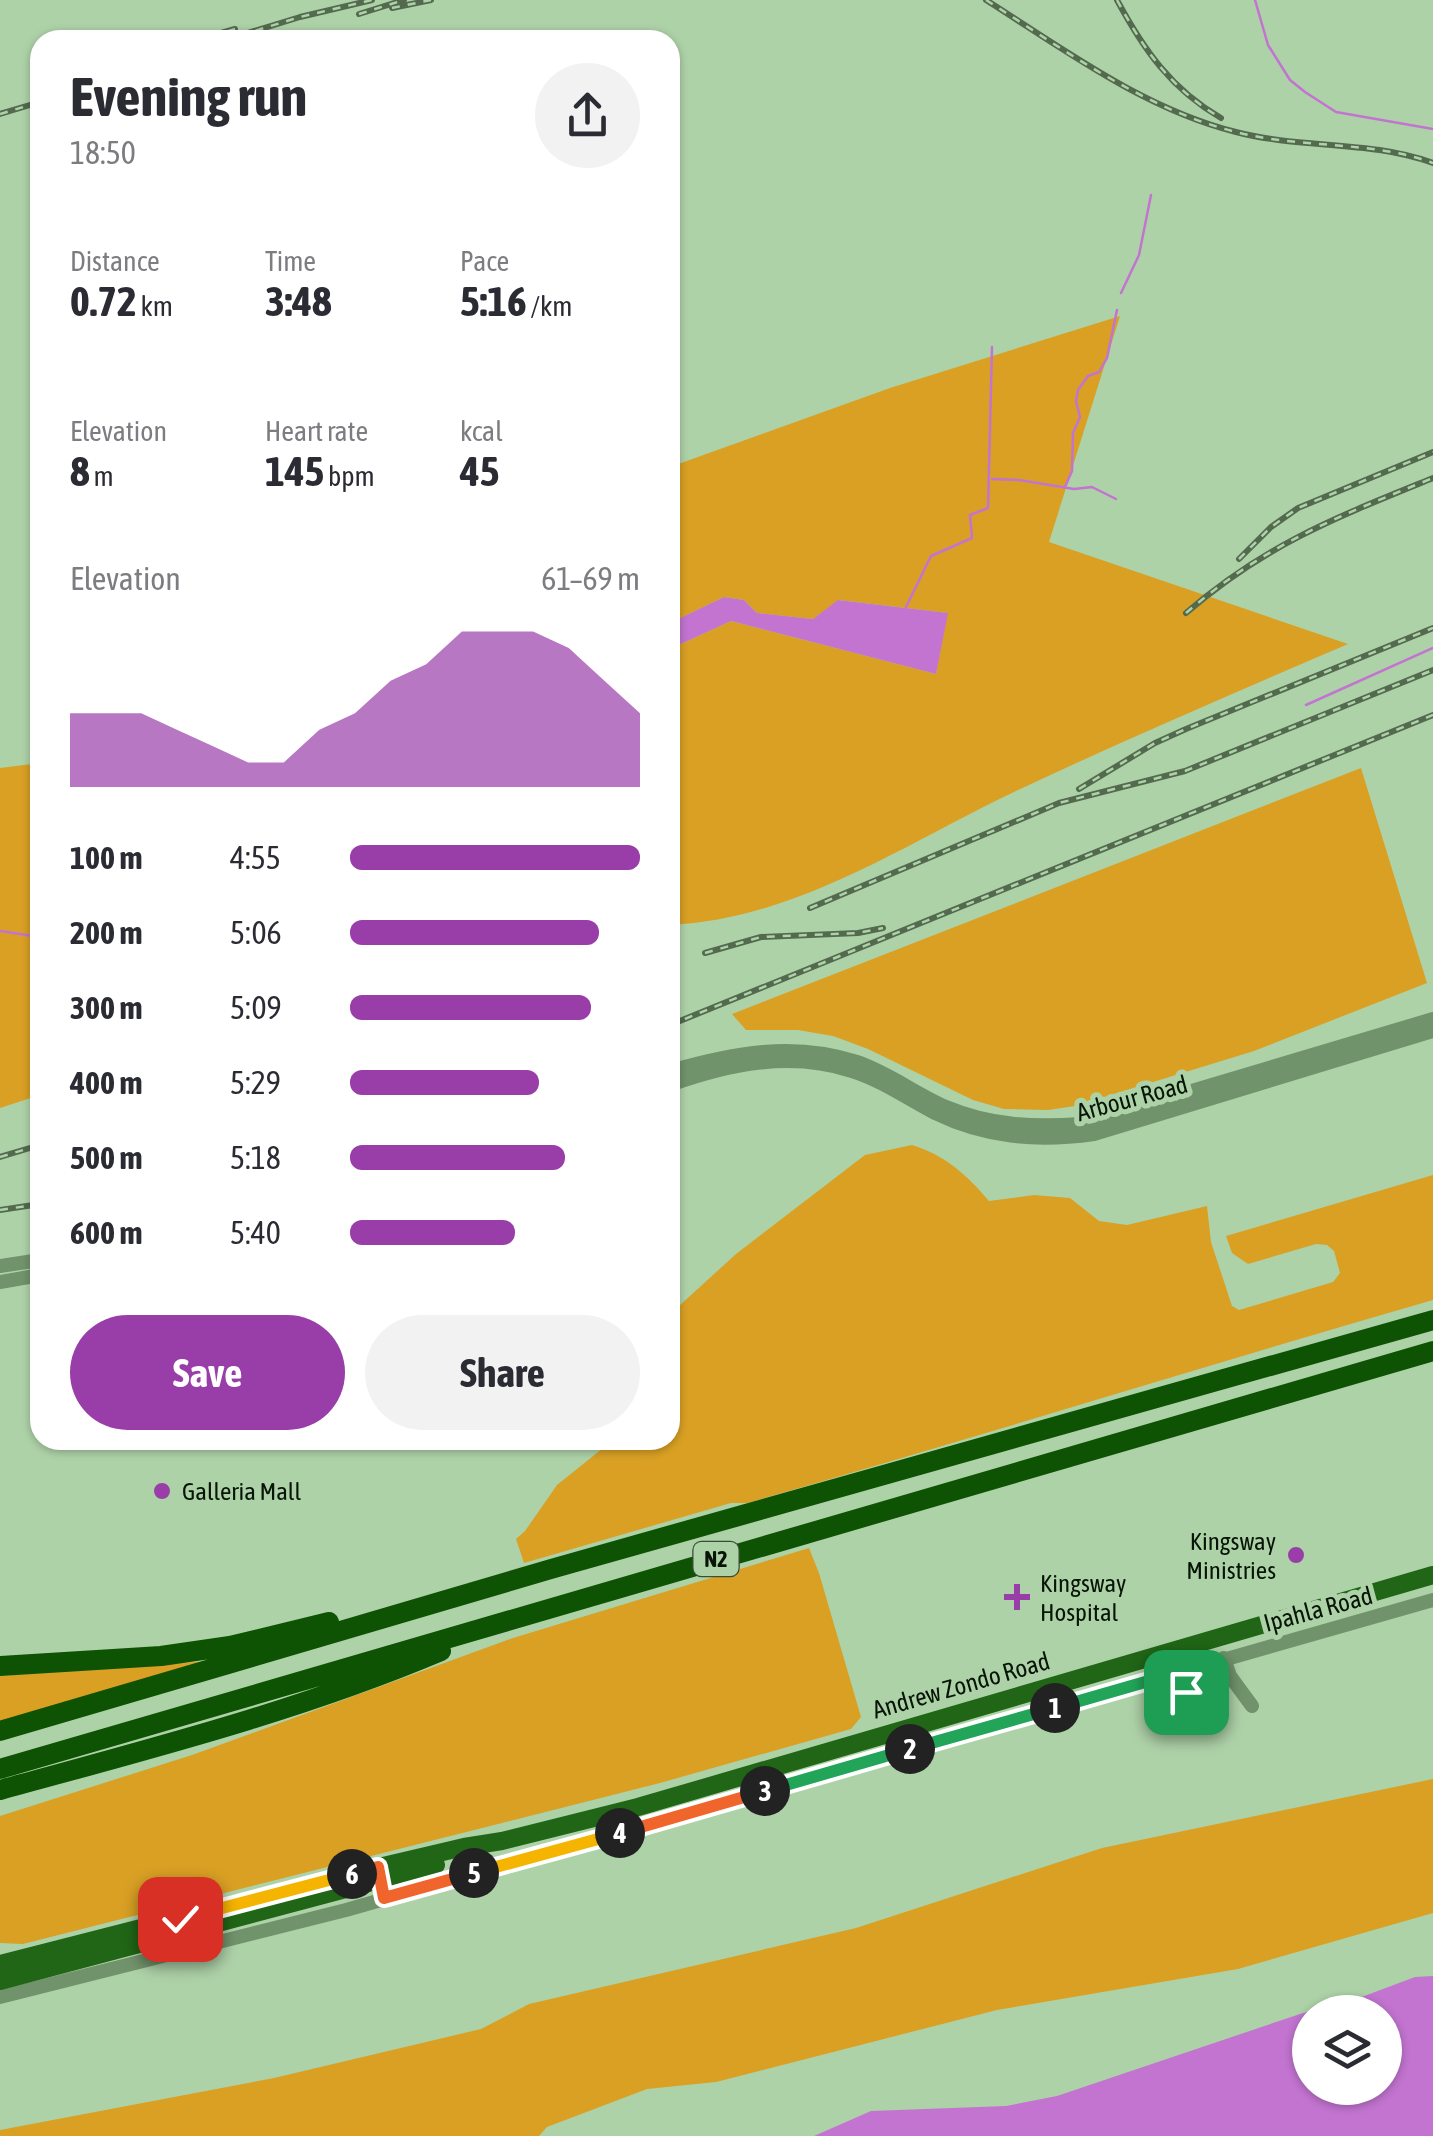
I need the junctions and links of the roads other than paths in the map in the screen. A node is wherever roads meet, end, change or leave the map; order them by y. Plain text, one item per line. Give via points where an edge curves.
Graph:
1 (1433, 1019) edge
2 (1433, 1031) edge
3 (680, 1069) edge
4 (680, 1082) edge
5 (30, 1262) edge
6 (0, 1266) edge
7 (30, 1276) edge
8 (0, 1282) edge
9 (1433, 1320) edge
10 (1433, 1351) edge
11 (551, 1569) junction
12 (1433, 1575) edge
13 (1433, 1600) edge
14 (532, 1612) junction
15 (1224, 1658) junction
16 (0, 1666) edge
17 (1180, 1672) junction
18 (1214, 1685) dead end
19 (1186, 1692) junction
20 (1252, 1706) dead end
21 (1190, 1710) dead end
22 (0, 1731) edge
23 (132, 1754) junction
24 (0, 1769) edge
25 (0, 1790) edge
26 (0, 1799) edge
27 (381, 1882) junction
28 (3, 1962) edge
29 (0, 1981) edge
30 (0, 1997) edge

1 - 3 street, Arbour Road via 1082,1124 993,1122 824,1054 746,1051
2 - 4 street, Arbour Road via 1094,1134 1058,1139 964,1126 853,1071 820,1064 759,1062
5 - 6 street
7 - 8 street
9 - 11 highway, N2
10 - 14 highway, N2
11 - 16 highway via 230,1646
11 - 22 highway, N2
12 - 27 main road, Andrew Zondo Road via 502,1841
13 - 15 street, Ipahla Road
14 - 23 highway via 383,1676
14 - 24 highway, N2
15 - 17 street, Ipahla Road
15 - 20 street
17 - 19 street
17 - 27 street, Ipahla Road
18 - 19 street
19 - 21 street
23 - 25 highway
23 - 26 highway
27 - 28 main road, Andrew Zondo Road
27 - 29 main road, Andrew Zondo Road
27 - 30 street, Ipahla Road via 318,1918

